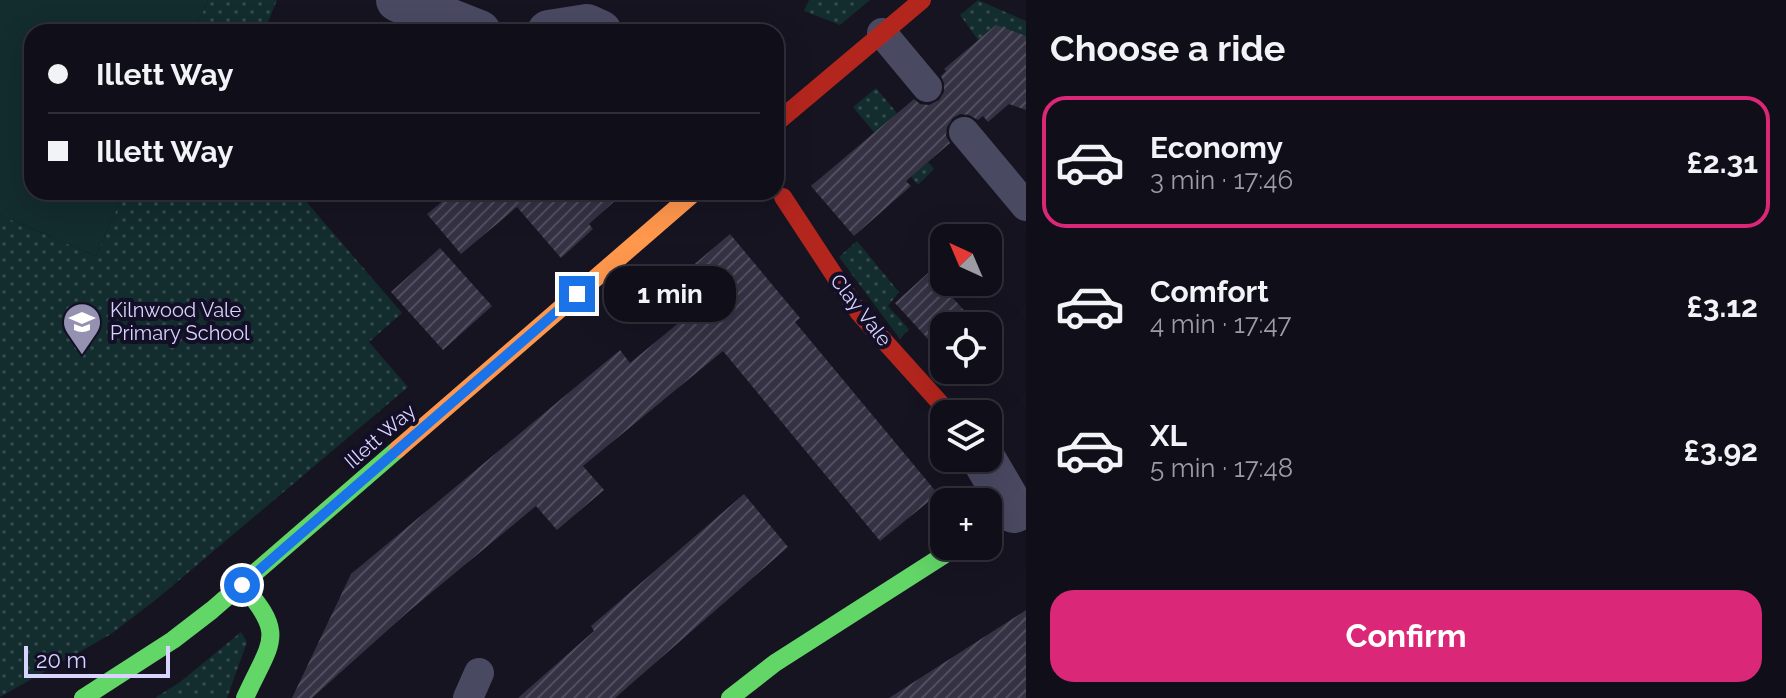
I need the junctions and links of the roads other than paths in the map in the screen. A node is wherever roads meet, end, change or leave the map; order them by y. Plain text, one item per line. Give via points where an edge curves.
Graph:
1 (398, 0) edge
2 (922, 0) edge
3 (459, 24) edge
4 (882, 33) junction
5 (927, 87) dead end
6 (784, 116) edge
7 (964, 132) dead end
8 (784, 199) edge
9 (686, 200) edge
10 (1026, 206) edge
11 (937, 400) edge
12 (990, 472) edge
13 (1009, 514) edge
14 (936, 560) edge
15 (242, 585) junction
16 (83, 698) edge
17 (245, 698) edge
18 (730, 698) edge

1 - 3 street
2 - 4 street
4 - 5 lane
4 - 6 street
7 - 10 lane
8 - 11 street, Clay Vale via 859,313
9 - 15 street, Illett Way
12 - 13 street
14 - 18 street via 775,663
15 - 16 street, Illett Way via 173,640
15 - 17 street via 272,628 270,645

